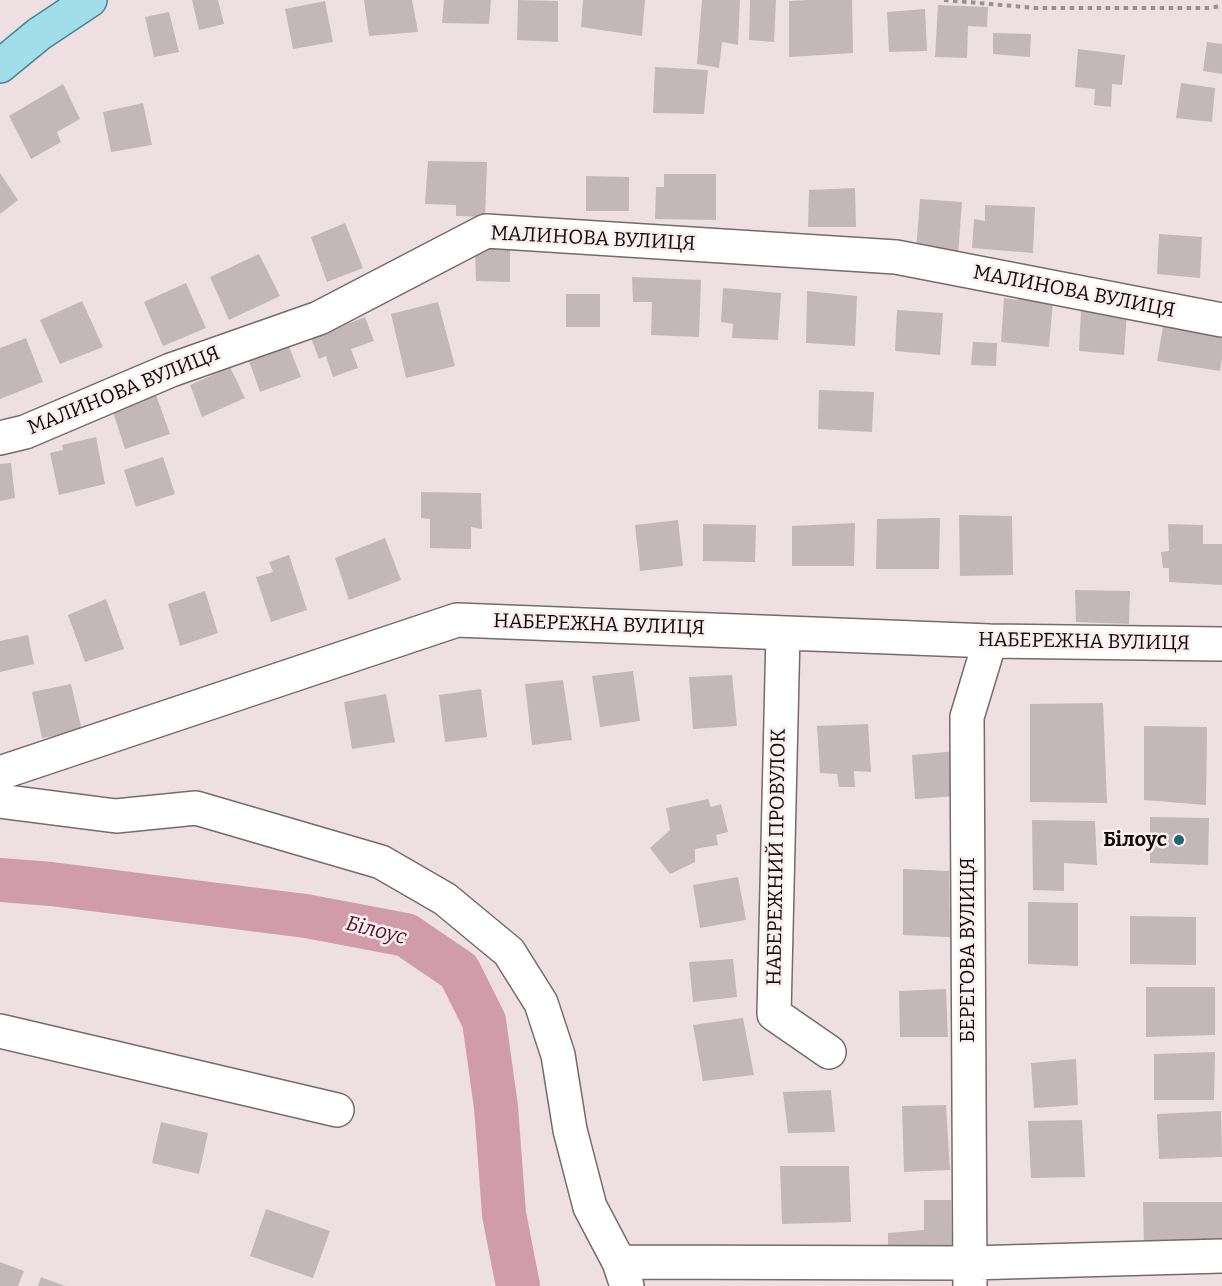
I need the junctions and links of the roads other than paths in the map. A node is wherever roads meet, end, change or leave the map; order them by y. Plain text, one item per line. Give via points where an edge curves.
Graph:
1 (90, 0) edge
2 (0, 66) edge
3 (1222, 320) edge
4 (0, 438) edge
5 (783, 633) junction
6 (990, 641) junction
7 (1222, 644) edge
8 (0, 773) edge
9 (0, 801) edge
10 (0, 1031) edge
11 (829, 1052) dead end
12 (337, 1110) dead end
13 (1222, 1256) edge
14 (623, 1274) edge
15 (970, 1274) edge

1 - 2 main road
3 - 4 street, МАЛИНОВА ВУЛИЦЯ via 896,257 486,231 319,318 171,370 25,432
5 - 6 street, НАБЕРЕЖНА ВУЛИЦЯ
5 - 8 street, НАБЕРЕЖНА ВУЛИЦЯ via 457,620
5 - 11 street, НАБЕРЕЖНИЙ ПРОВУЛОК via 774,1014
6 - 7 street, НАБЕРЕЖНА ВУЛИЦЯ
6 - 15 street, БЕРЕГОВА ВУЛИЦЯ via 967,717
9 - 14 street via 116,816 196,808 381,862 445,899 509,952 541,1003 558,1055 570,1130 590,1207
10 - 12 street
13 - 15 street
14 - 15 street

